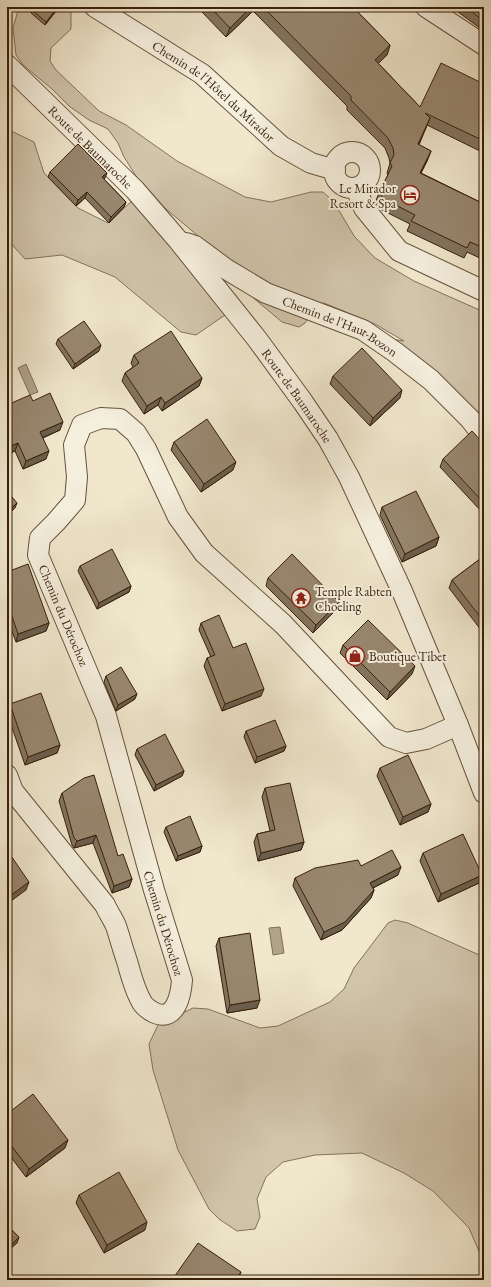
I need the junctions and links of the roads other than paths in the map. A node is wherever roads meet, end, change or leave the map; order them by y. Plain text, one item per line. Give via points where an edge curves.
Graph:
1 (95, 7) edge
2 (426, 7) edge
3 (484, 45) edge
4 (7, 65) edge
5 (7, 80) edge
6 (30, 89) junction
7 (335, 170) junction
8 (356, 188) junction
9 (178, 240) junction
10 (484, 291) edge
11 (484, 436) edge
12 (458, 725) junction
13 (7, 775) edge
14 (484, 793) edge

1 - 7 street, Chemin de l'Hôtel du Mirador via 202,74 281,146 311,163
2 - 3 street
4 - 6 street, Route de Baumaroche
5 - 6 street
6 - 9 street, Route de Baumaroche via 135,190
7 - 8 street via 335,176 341,184
7 - 8 street via 338,159 343,155 354,153 364,157 370,167 368,178
8 - 10 street via 364,208 399,250
9 - 11 street, Chemin de l'Haut-Bozon via 195,246 226,269 266,293 363,330 431,380
9 - 12 street, Route de Baumaroche via 257,339 328,438 402,591
12 - 13 street, Chemin du Dérochoz via 426,740 406,743 389,737 283,624 204,553 178,517 136,433 120,419 102,418 82,425 74,445 78,477 74,500 40,538 38,555 106,716 154,890 182,980 175,1009 168,1014 158,1014 143,1005 135,988 116,926 105,905 13,791
12 - 14 street, Route de Baumaroche

